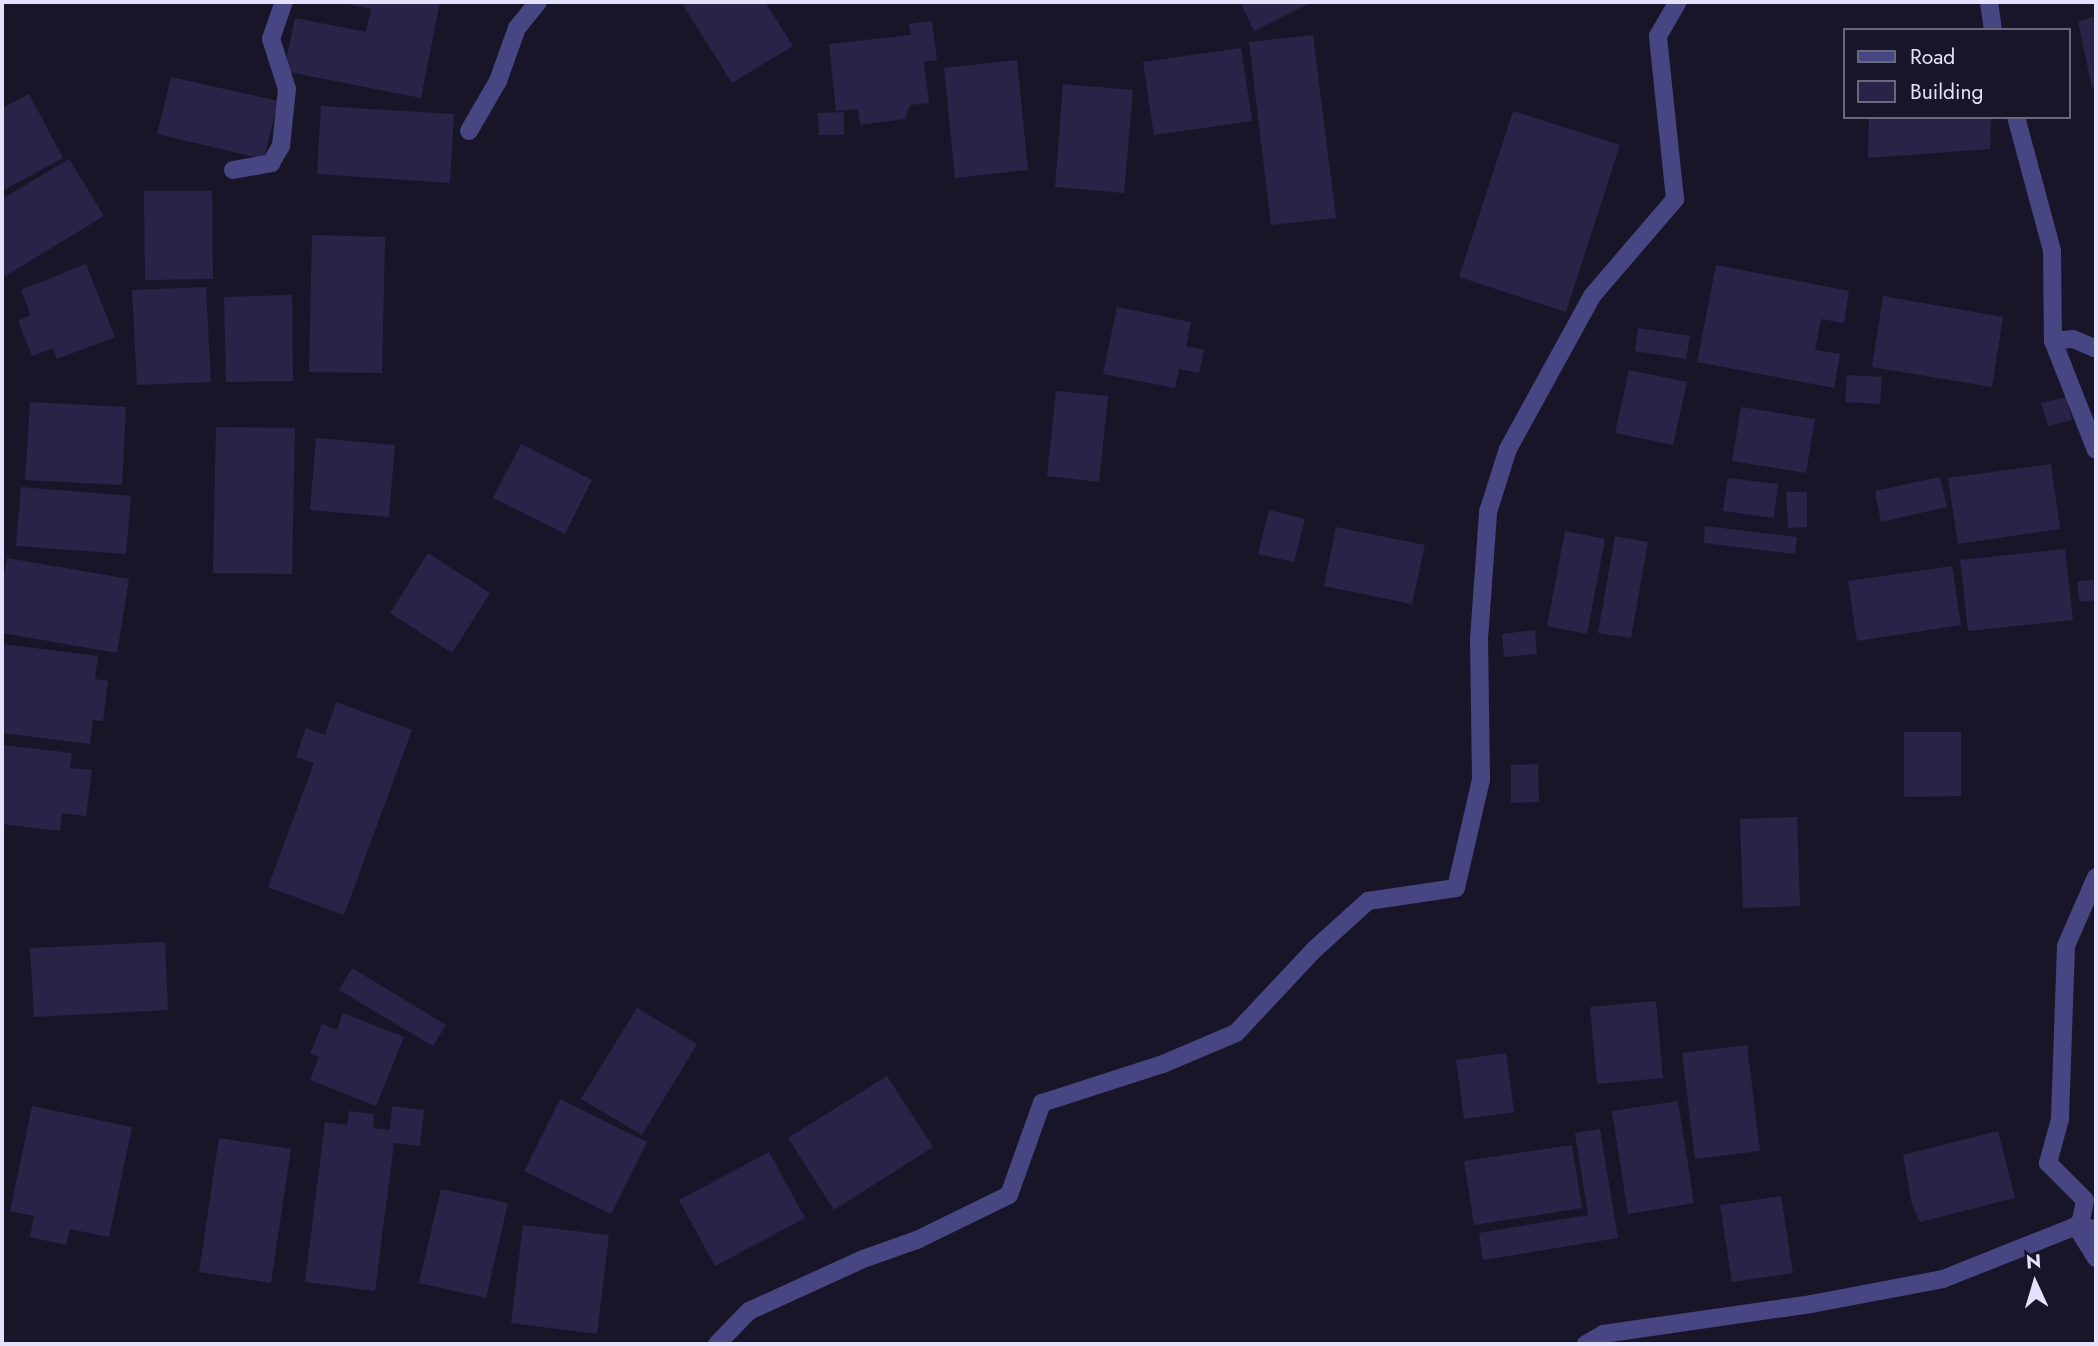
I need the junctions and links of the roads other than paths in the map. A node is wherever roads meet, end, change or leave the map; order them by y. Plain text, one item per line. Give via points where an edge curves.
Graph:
1 (284, 2) edge
2 (538, 2) edge
3 (1678, 2) edge
4 (1989, 2) edge
5 (1993, 28) edge
6 (2017, 119) edge
7 (469, 131) dead end
8 (233, 170) dead end
9 (2053, 341) junction
10 (2096, 349) edge
11 (2096, 450) edge
12 (2096, 877) edge
13 (2076, 1226) junction
14 (2096, 1230) edge
15 (2096, 1258) edge
16 (717, 1344) edge
17 (1586, 1344) edge

1 - 8 street via 271,39 287,89 281,146 271,163
2 - 7 street via 517,28 498,81
3 - 16 street via 1658,36 1675,199 1592,296 1508,449 1488,512 1479,639 1481,780 1455,888 1368,901 1315,949 1236,1033 1163,1064 1042,1103 1009,1195 917,1240 863,1259 749,1311
4 - 5 street
6 - 9 street via 2052,250
9 - 10 street via 2073,339
9 - 11 street
12 - 13 street via 2066,946 2060,1118 2048,1163 2085,1200
13 - 14 street
13 - 15 street
13 - 17 street via 1944,1279 1811,1304 1603,1334

